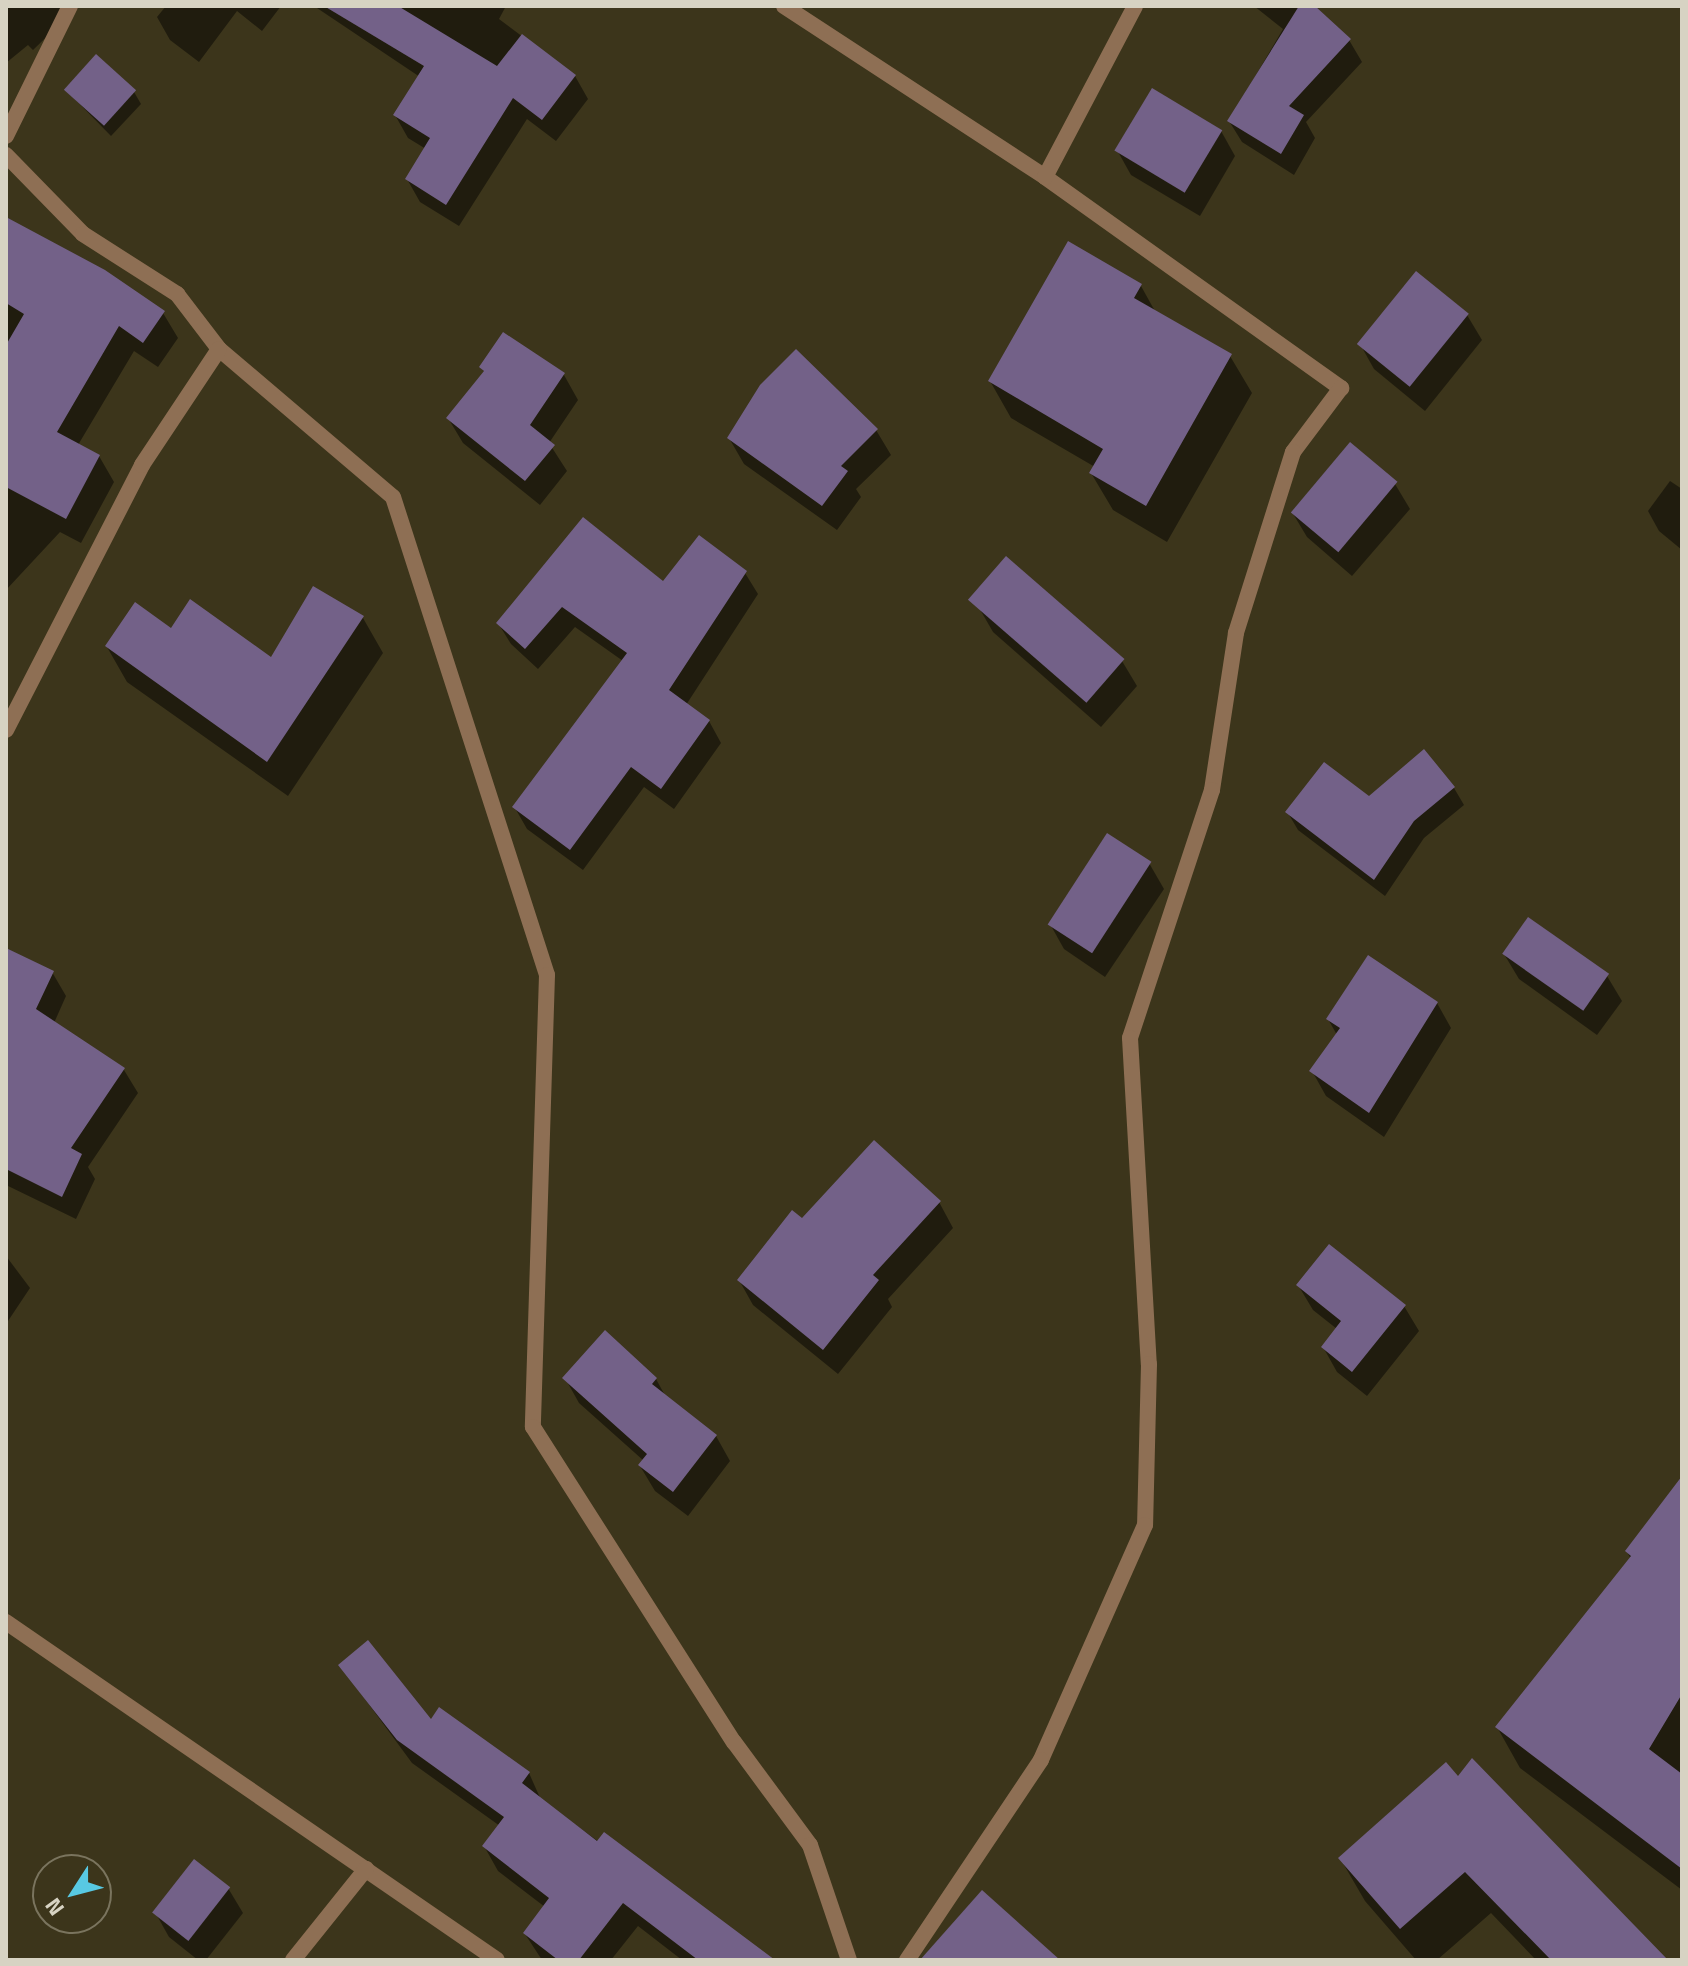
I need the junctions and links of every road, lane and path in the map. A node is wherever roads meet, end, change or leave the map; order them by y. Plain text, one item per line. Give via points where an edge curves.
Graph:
1 (70, 6) edge
2 (784, 6) edge
3 (1135, 6) edge
4 (6, 136) edge
5 (6, 155) edge
6 (1045, 177) junction
7 (219, 349) junction
8 (6, 730) edge
9 (6, 1622) edge
10 (366, 1869) junction
11 (293, 1960) edge
12 (497, 1960) edge
13 (849, 1960) edge
14 (907, 1960) edge

1 - 4 street
2 - 6 street
3 - 6 street
5 - 7 street via 83,234 177,294
6 - 14 street via 1341,388 1293,452 1236,633 1212,790 1130,1038 1149,1364 1145,1525 1041,1760
7 - 8 street via 142,465
7 - 13 street via 393,497 547,975 533,1427 734,1742 810,1845
9 - 10 street
10 - 11 street
10 - 12 street

